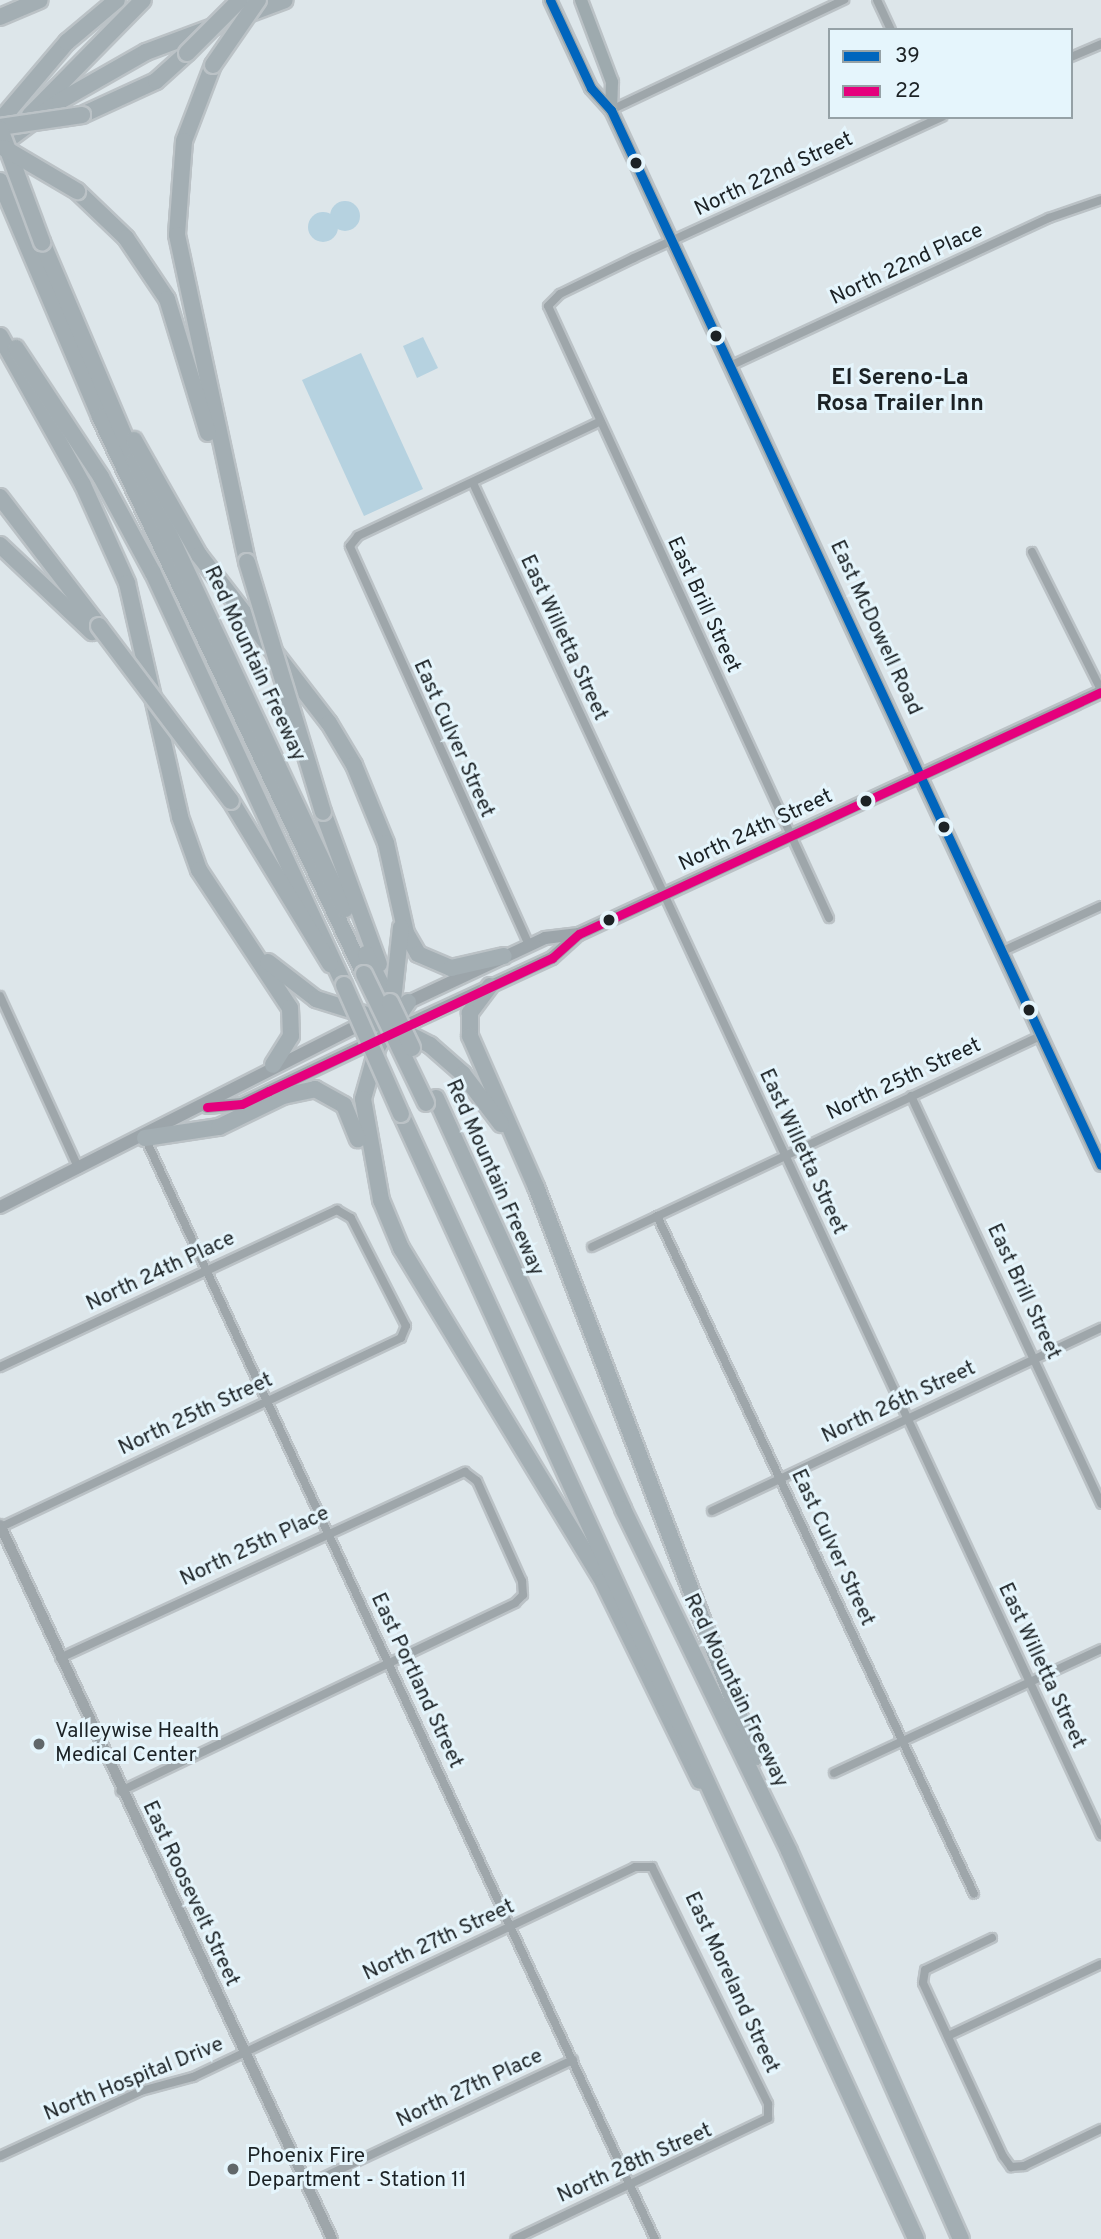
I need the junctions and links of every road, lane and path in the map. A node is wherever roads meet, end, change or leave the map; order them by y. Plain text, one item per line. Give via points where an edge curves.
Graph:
1 (23, 0) edge
2 (40, 0) edge
3 (117, 0) edge
4 (143, 0) edge
5 (240, 0) edge
6 (258, 0) edge
7 (285, 0) edge
8 (550, 0) edge
9 (581, 0) edge
10 (844, 0) edge
11 (877, 0) edge
12 (0, 15) edge
13 (890, 28) edge
14 (1101, 44) edge
15 (1073, 57) edge
16 (611, 110) junction
17 (932, 119) edge
18 (0, 121) edge
19 (1, 138) edge
20 (0, 181) edge
21 (1101, 200) edge
22 (0, 203) edge
23 (671, 241) junction
24 (31, 248) junction
25 (548, 306) joint
26 (0, 326) edge
27 (0, 336) edge
28 (730, 366) junction
29 (108, 400) junction
30 (599, 422) junction
31 (473, 482) junction
32 (0, 497) edge
33 (0, 545) edge
34 (1032, 552) dead end
35 (247, 562) junction
36 (96, 629) junction
37 (1101, 691) edge
38 (234, 736) junction
39 (924, 775) junction
40 (791, 836) junction
41 (662, 895) junction
42 (1101, 906) edge
43 (402, 918) junction
44 (829, 918) dead end
45 (239, 933) junction
46 (579, 934) junction
47 (528, 945) junction
48 (1003, 951) junction
49 (504, 956) junction
50 (372, 969) junction
51 (344, 985) junction
52 (490, 986) junction
53 (0, 996) edge
54 (408, 1002) joint
55 (416, 1021) joint
56 (385, 1022) junction
57 (1042, 1035) junction
58 (273, 1065) junction
59 (911, 1096) junction
60 (431, 1100) junction
61 (207, 1107) junction
62 (145, 1138) junction
63 (519, 1149) junction
64 (785, 1155) junction
65 (1101, 1165) edge
66 (79, 1170) junction
67 (382, 1200) junction
68 (0, 1207) edge
69 (657, 1216) junction
70 (592, 1247) dead end
71 (206, 1270) junction
72 (1101, 1328) edge
73 (405, 1333) joint
74 (1035, 1360) junction
75 (0, 1367) edge
76 (267, 1401) junction
77 (907, 1419) junction
78 (780, 1478) junction
79 (1101, 1504) edge
80 (712, 1511) dead end
81 (0, 1526) edge
82 (328, 1532) junction
83 (1101, 1649) edge
84 (60, 1658) junction
85 (390, 1663) junction
86 (1029, 1682) junction
87 (903, 1741) junction
88 (834, 1773) dead end
89 (121, 1791) junction
90 (1101, 1835) edge
91 (742, 1847) junction
92 (789, 1851) junction
93 (652, 1867) joint
94 (974, 1894) dead end
95 (511, 1927) junction
96 (992, 1938) dead end
97 (1101, 1964) edge
98 (948, 2036) junction
99 (243, 2054) junction
100 (573, 2060) junction
101 (768, 2118) joint
102 (1101, 2129) edge
103 (0, 2156) edge
104 (307, 2185) junction
105 (631, 2186) junction
106 (332, 2239) edge
107 (515, 2239) edge
108 (655, 2239) edge
109 (916, 2239) edge
110 (961, 2239) edge

1 - 12 highway
2 - 12 highway
3 - 18 highway via 67,43
4 - 19 highway
5 - 19 highway, bridge via 156,81 82,115
6 - 35 highway, bridge via 213,65 184,141 177,235
7 - 19 highway via 146,51
8 - 16 main road, East McDowell Road via 591,88
9 - 16 main road, East McDowell Road via 611,82
10 - 16 street
11 - 13 street
14 - 15 street
16 - 23 main road, East McDowell Road
17 - 23 street, North 22nd Street
19 - 24 highway, Red Mountain Freeway, bridge
19 - 35 highway, bridge via 77,191 126,238 167,299
20 - 24 highway
21 - 28 street, North 22nd Place via 1049,218
22 - 24 highway
23 - 25 street, North 22nd Street via 559,294
23 - 28 main road, East McDowell Road
24 - 29 highway, Red Mountain Freeway
24 - 38 highway
24 - 50 highway via 106,430
25 - 30 street, East Brill Street
26 - 38 highway via 101,477
27 - 45 highway via 83,485 123,573 188,846
28 - 39 main road, East McDowell Road
29 - 43 highway via 199,555 341,742 377,816
29 - 50 highway, Red Mountain Freeway
30 - 31 street
30 - 40 street, East Brill Street
31 - 41 street, East Willetta Street
31 - 47 street, East Culver Street via 358,536 350,546
32 - 36 highway
33 - 36 highway
34 - 37 street
35 - 50 highway, bridge
36 - 51 highway, bridge via 231,801
37 - 39 main road, North 24th Street
38 - 51 highway
39 - 40 main road, North 24th Street
39 - 48 main road, East McDowell Road
40 - 41 main road, North 24th Street
40 - 44 street, East Brill Street
41 - 46 main road, North 24th Street
41 - 64 street, East Willetta Street
42 - 48 street
43 - 49 highway via 412,946 431,964 459,968
43 - 56 highway
45 - 56 highway via 303,991
45 - 58 highway via 290,1008 291,1036
46 - 47 main road, North 24th Street
46 - 52 main road, North 24th Street via 552,958
47 - 49 main road, North 24th Street
48 - 57 main road, East McDowell Road
49 - 54 main road, North 24th Street
50 - 56 highway, Red Mountain Freeway
50 - 60 highway, bridge
51 - 91 highway, bridge
52 - 55 main road, North 24th Street
52 - 63 highway via 470,1013 470,1036
53 - 66 street
54 - 56 highway
55 - 56 highway
56 - 58 main road
56 - 60 highway, Red Mountain Freeway, bridge
56 - 61 main road via 242,1104
56 - 63 highway via 449,1059
56 - 67 highway via 363,1099
57 - 59 street, North 25th Street
57 - 65 main road, East McDowell Road
58 - 61 main road
59 - 64 street, North 25th Street
59 - 74 street, East Brill Street
60 - 92 highway, Red Mountain Freeway
61 - 62 main road
62 - 66 main road
62 - 67 highway via 219,1127 283,1096 315,1089 349,1112
62 - 71 street, East Portland Street
63 - 92 highway
64 - 69 street, North 25th Street
64 - 77 street, East Willetta Street
66 - 68 main road
67 - 91 highway via 417,1276 603,1582 724,1828
69 - 70 street, North 25th Street
69 - 78 street, East Culver Street
71 - 73 street, North 24th Place via 337,1210 351,1218 402,1313
71 - 75 street, North 24th Place
71 - 76 street, East Portland Street
72 - 74 street, North 26th Street
73 - 76 street, North 25th Street
74 - 77 street, North 26th Street
74 - 79 street, East Brill Street
76 - 81 street, North 25th Street
76 - 82 street, East Portland Street
77 - 78 street, North 26th Street
77 - 86 street, East Willetta Street
78 - 80 street, North 26th Street
78 - 87 street, East Culver Street
81 - 84 street, East Roosevelt Street
82 - 84 street, North 25th Place
82 - 85 street, East Portland Street
82 - 85 street, North 25th Place via 465,1472 477,1481 523,1595
83 - 86 street
84 - 89 street, East Roosevelt Street
85 - 89 street
85 - 95 street, East Portland Street
86 - 87 street
86 - 90 street, East Willetta Street
87 - 88 street
87 - 94 street, East Culver Street
89 - 99 street, East Roosevelt Street
91 - 109 highway
92 - 110 highway, Red Mountain Freeway
93 - 95 street, North 27th Street via 635,1867
93 - 101 street, East Moreland Street via 762,2093
95 - 99 street, North 27th Street
95 - 100 street, East Portland Street
96 - 98 street via 925,1970 923,1983
97 - 98 street
98 - 102 street via 1011,2166 1024,2166
99 - 103 street, North Hospital Drive via 130,2096
99 - 104 street, East Roosevelt Street
100 - 104 street, North 27th Place
100 - 105 street, East Portland Street
101 - 105 street, North 28th Street
104 - 106 street, East Roosevelt Street
105 - 107 street, North 28th Street
105 - 108 street, East Portland Street

